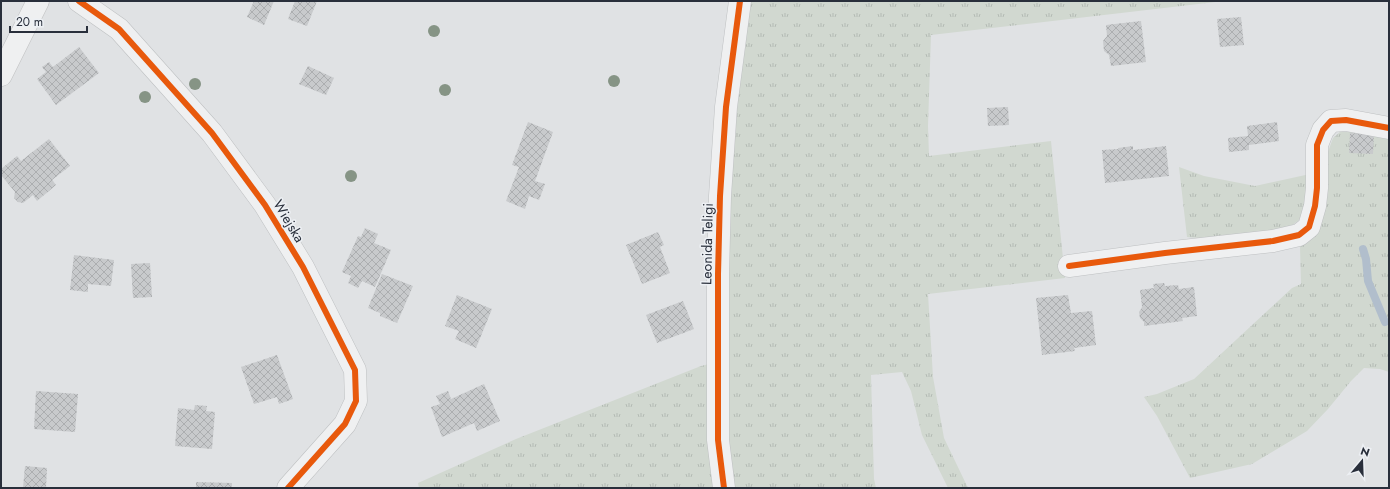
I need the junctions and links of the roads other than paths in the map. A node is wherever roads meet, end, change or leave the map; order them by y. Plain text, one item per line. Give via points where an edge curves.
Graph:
1 (38, 1) edge
2 (79, 1) edge
3 (740, 1) edge
4 (1, 75) edge
5 (1389, 128) edge
6 (1069, 266) dead end
7 (288, 488) edge
8 (724, 488) edge

1 - 4 street
2 - 7 street, Wiejska via 119,29 217,139 265,205 303,267 355,370 356,401 345,424
3 - 8 street, Leonida Teligi via 726,107 720,196 718,440
5 - 6 street via 1346,120 1331,121 1323,130 1317,145 1315,206 1309,227 1299,235 1273,241

